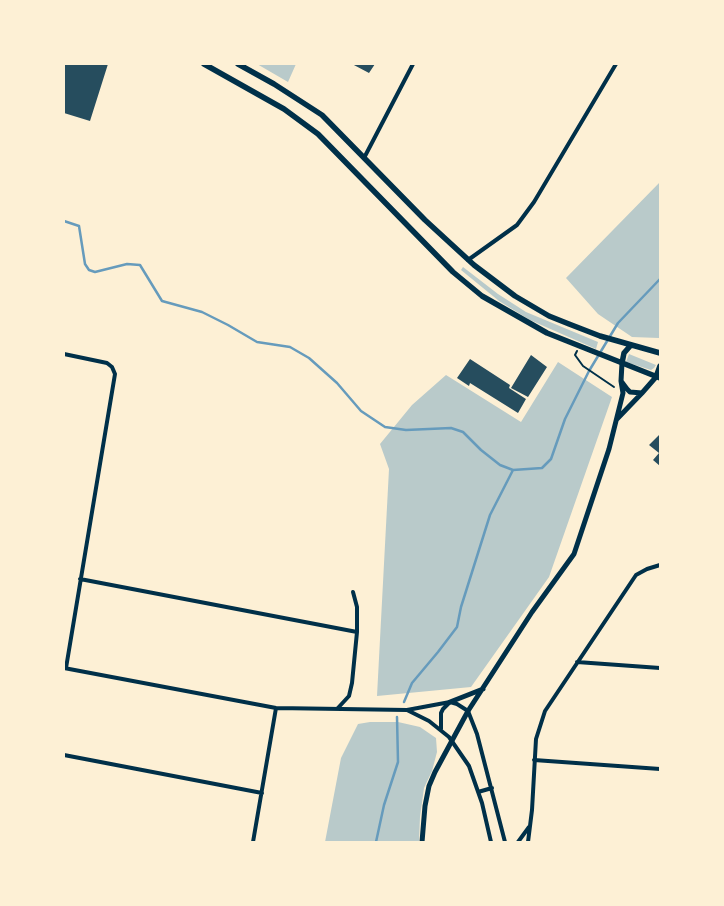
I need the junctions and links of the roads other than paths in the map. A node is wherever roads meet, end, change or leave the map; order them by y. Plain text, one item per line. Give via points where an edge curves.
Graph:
1 (204, 64) edge
2 (238, 64) edge
3 (414, 64) edge
4 (616, 64) edge
5 (364, 158) junction
6 (468, 260) junction
7 (631, 345) junction
8 (64, 354) edge
9 (660, 354) edge
10 (622, 363) junction
11 (660, 366) edge
12 (658, 378) edge
13 (622, 381) junction
14 (642, 393) junction
15 (616, 420) junction
16 (660, 565) edge
17 (80, 579) junction
18 (353, 592) dead end
19 (357, 632) junction
20 (577, 662) junction
21 (65, 668) edge
22 (660, 668) edge
23 (483, 689) junction
24 (450, 702) junction
25 (276, 708) junction
26 (336, 709) junction
27 (407, 710) junction
28 (468, 711) junction
29 (441, 729) junction
30 (452, 741) junction
31 (64, 755) edge
32 (534, 760) junction
33 (660, 769) edge
34 (492, 788) junction
35 (478, 792) junction
36 (262, 793) junction
37 (530, 825) junction
38 (253, 842) edge
39 (422, 842) edge
40 (491, 842) edge
41 (506, 842) edge
42 (518, 842) edge
43 (528, 842) edge

1 - 10 main road via 284,109 318,134 453,272 482,296 541,330
2 - 5 main road via 322,115
3 - 5 street
4 - 6 street via 517,225
5 - 6 main road
6 - 7 main road via 515,296 549,316
7 - 9 main road
7 - 10 main road via 624,353
8 - 17 street via 98,360 112,367 115,374
10 - 12 main road
10 - 13 street
11 - 12 main road
12 - 14 street
13 - 14 street via 630,392
13 - 15 street
14 - 15 street
15 - 23 street via 574,554
16 - 20 street via 636,576
17 - 19 street
17 - 21 street
18 - 19 street
19 - 26 street via 349,696
20 - 22 street
20 - 32 street via 545,711 536,739
21 - 25 street
23 - 24 street
23 - 28 street
24 - 27 street
24 - 28 street
24 - 29 street via 441,713
25 - 26 street
25 - 36 street
26 - 27 street
27 - 29 street
28 - 30 street
28 - 34 street
29 - 30 street
30 - 35 street via 469,766
30 - 39 street via 429,786
31 - 36 street
32 - 33 street
32 - 37 street
34 - 35 street
34 - 41 street
35 - 40 street
36 - 38 street
37 - 42 street
37 - 43 street

